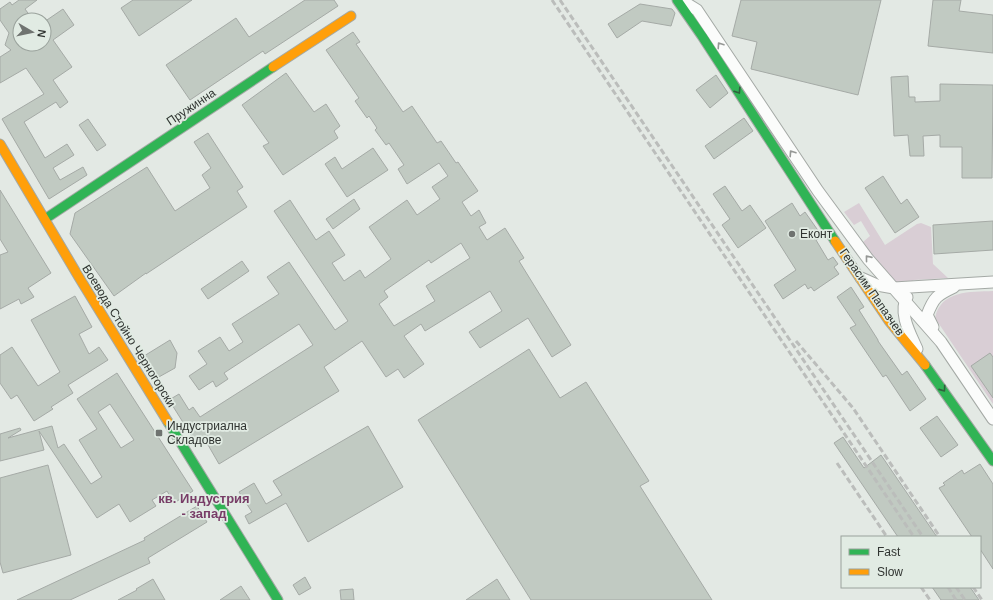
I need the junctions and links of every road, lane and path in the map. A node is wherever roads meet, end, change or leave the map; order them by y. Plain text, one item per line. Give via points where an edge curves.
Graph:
1 (677, 0) edge
2 (681, 0) edge
3 (351, 16) dead end
4 (0, 144) edge
5 (818, 191) junction
6 (808, 200) junction
7 (45, 219) junction
8 (861, 278) junction
9 (993, 282) edge
10 (958, 284) junction
11 (917, 287) junction
12 (894, 288) junction
13 (905, 300) junction
14 (941, 342) junction
15 (920, 358) junction
16 (993, 419) edge
17 (993, 461) edge
18 (278, 600) edge

1 -> 6 street, Герасим Папазчев
5 -> 2 street, Герасим Папазчев via 697,10
3 - 7 street, Пружинна
4 - 7 street, Воевода Стойно Черногорски
5 - 6 street
12 -> 5 street, Герасим Папазчев via 868,259
6 - 8 street, Герасим Папазчев
7 - 18 street, Воевода Стойно Черногорски
8 - 12 street via 877,285
8 - 15 street, Герасим Папазчев via 889,321
9 - 10 street
10 - 11 street
10 - 14 street via 940,293 932,301 927,315
11 - 12 street
11 - 13 street
12 - 13 street, Герасим Папазчев
13 - 14 street, Герасим Папазчев
13 - 15 street via 904,315
14 - 16 street, Герасим Папазчев
15 -> 17 street, Герасим Папазчев

